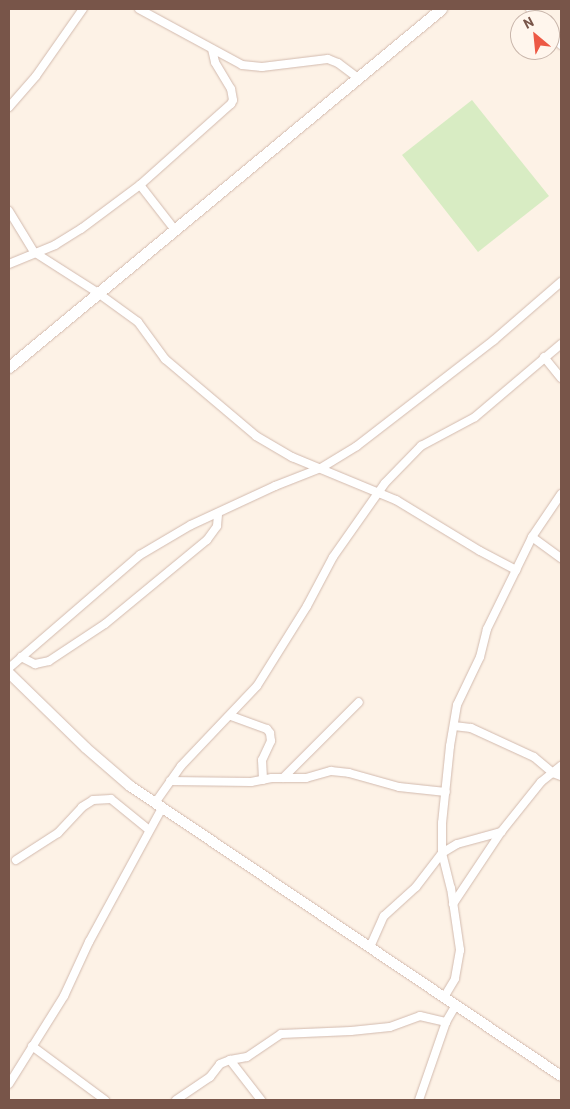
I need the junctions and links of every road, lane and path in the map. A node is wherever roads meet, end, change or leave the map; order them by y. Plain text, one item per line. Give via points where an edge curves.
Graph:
1 (83, 9) edge
2 (139, 9) edge
3 (440, 9) edge
4 (151, 12) edge
5 (212, 49) junction
6 (358, 78) junction
7 (9, 107) edge
8 (140, 186) junction
9 (9, 211) edge
10 (175, 230) junction
11 (34, 252) junction
12 (9, 264) edge
13 (561, 282) edge
14 (98, 293) junction
15 (561, 344) edge
16 (544, 357) junction
17 (9, 368) edge
18 (561, 378) edge
19 (321, 468) junction
20 (377, 492) junction
21 (561, 494) edge
22 (218, 514) junction
23 (532, 537) junction
24 (561, 558) edge
25 (516, 570) junction
26 (21, 657) junction
27 (9, 668) edge
28 (9, 672) edge
29 (359, 702) dead end
30 (231, 716) junction
31 (454, 726) junction
32 (561, 766) edge
33 (557, 775) edge
34 (283, 778) junction
35 (262, 780) junction
36 (170, 781) junction
37 (446, 792) junction
38 (158, 806) junction
39 (149, 830) junction
40 (501, 832) junction
41 (442, 853) junction
42 (16, 860) dead end
43 (453, 904) junction
44 (370, 947) junction
45 (444, 997) junction
46 (456, 1005) junction
47 (446, 1022) junction
48 (32, 1046) junction
49 (230, 1060) junction
50 (560, 1071) edge
51 (9, 1084) edge
52 (105, 1100) edge
53 (176, 1100) edge
54 (261, 1100) edge
55 (419, 1100) edge

1 - 7 street via 36,76
2 - 4 street
3 - 6 main road
4 - 5 street
5 - 6 street via 251,66 333,60
5 - 8 street via 231,89 231,104
6 - 10 main road
8 - 10 street
8 - 11 street via 69,237
9 - 11 street
10 - 14 main road
11 - 12 street
11 - 14 street
13 - 19 street via 458,368 357,446
14 - 17 main road
14 - 19 street via 141,325 164,359 256,436 292,457
15 - 16 street
16 - 18 street
16 - 20 street via 475,417 421,446
19 - 20 street
19 - 22 street
20 - 25 street via 415,510 480,552
20 - 30 street via 333,557 257,686
21 - 23 street
22 - 26 street via 191,525 140,555
22 - 26 street via 217,526 207,540 105,624 49,661 35,664
23 - 24 street
23 - 25 street
25 - 31 street via 487,629 480,657 458,705
26 - 27 street
28 - 38 street via 86,748
29 - 34 street
30 - 35 street via 267,729 270,734 271,741 262,760
30 - 36 street
31 - 33 street via 471,728 534,757
31 - 37 street
32 - 33 street
33 - 40 street via 535,789
34 - 35 street
34 - 37 street via 306,778 330,771 350,773 399,787
35 - 36 street
36 - 38 street
37 - 41 street
38 - 39 street
38 - 44 street
39 - 42 street via 111,799 93,800 58,833
39 - 48 street via 64,996
40 - 41 street via 457,844
40 - 43 street
41 - 43 street
41 - 44 street via 416,887 384,916
43 - 45 street via 459,964
44 - 45 street
45 - 46 street
46 - 47 street
46 - 50 street
47 - 49 street via 420,1016 390,1026 281,1034 248,1057
47 - 55 street
48 - 51 street
48 - 52 street
49 - 53 street via 220,1064 210,1076
49 - 54 street

